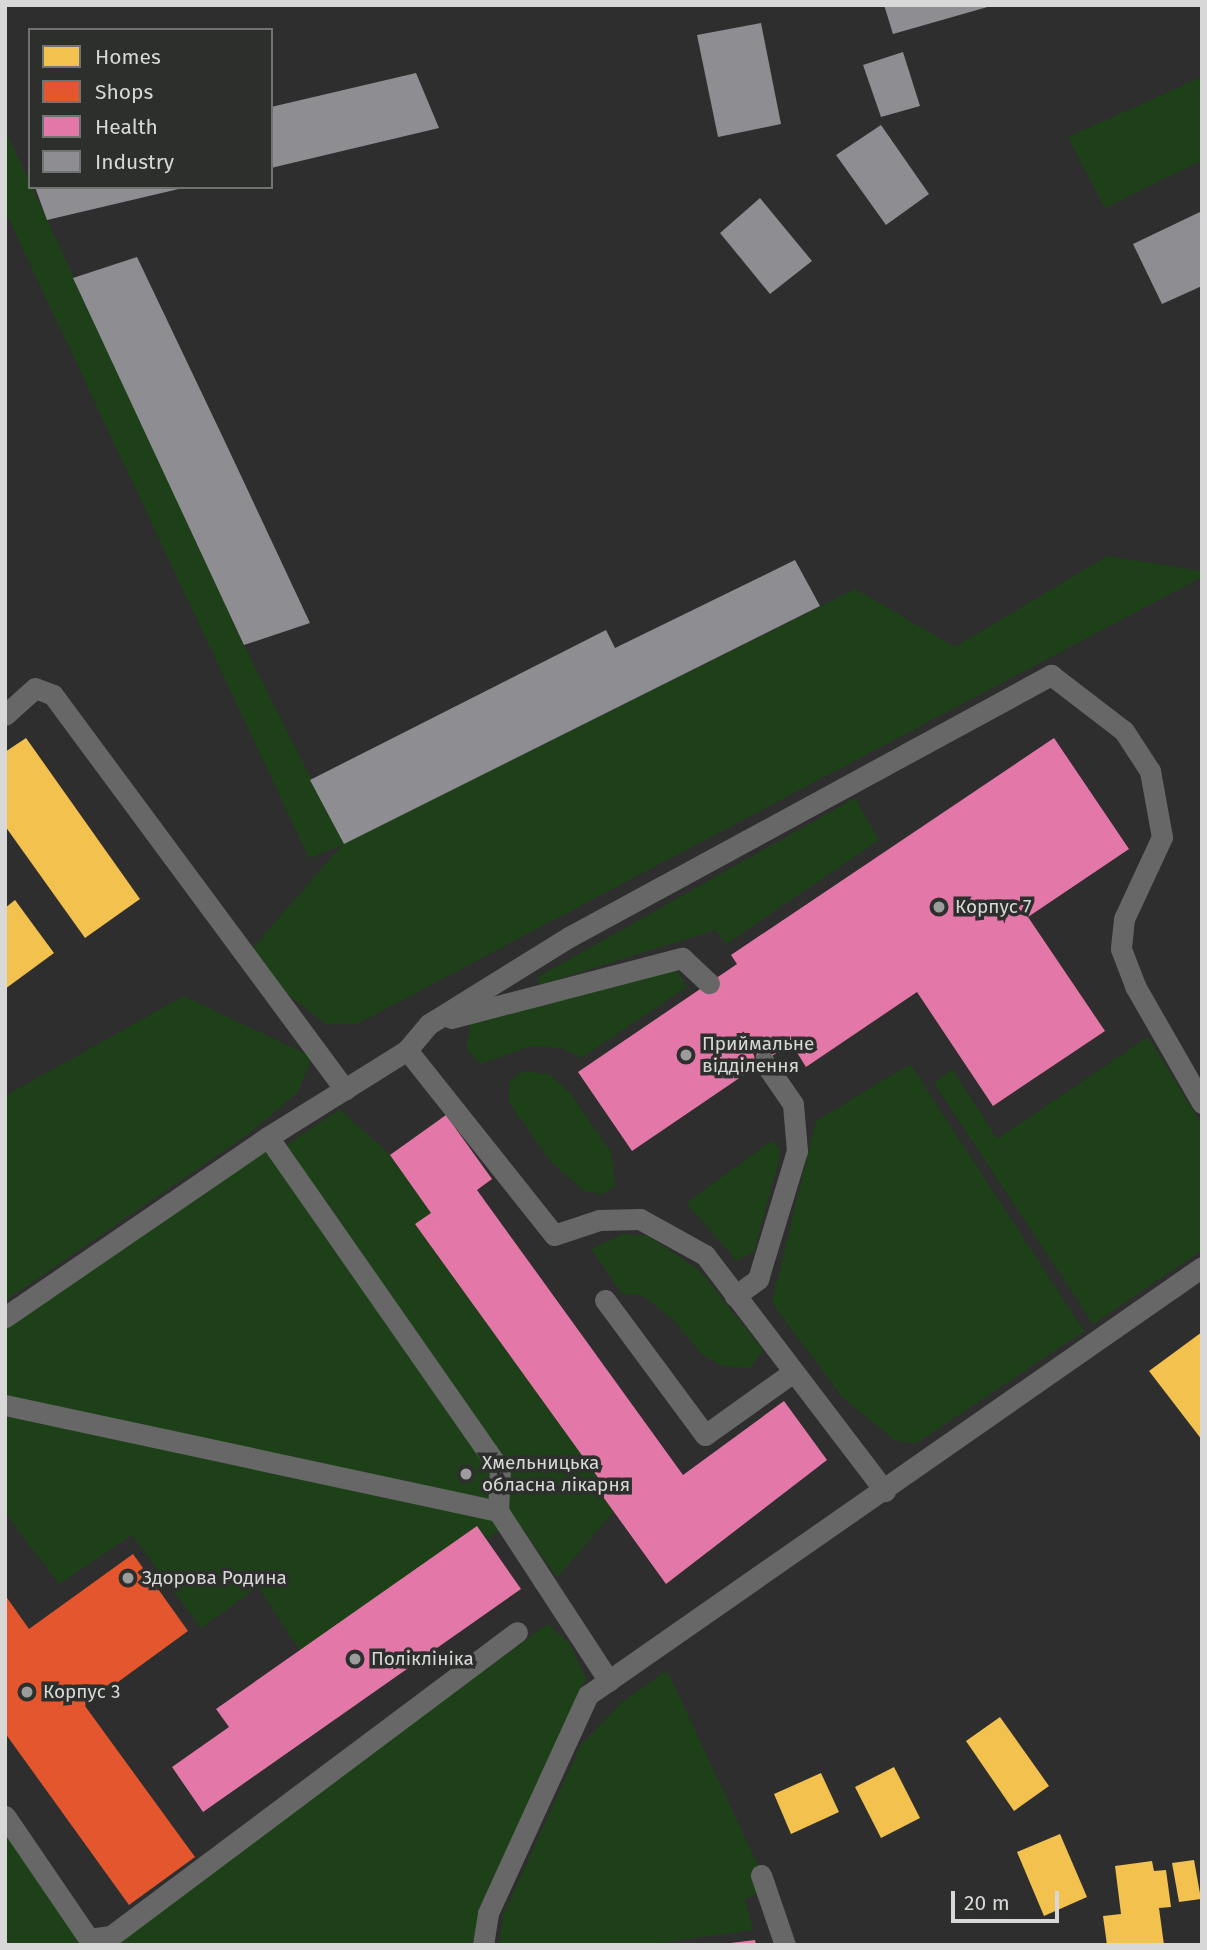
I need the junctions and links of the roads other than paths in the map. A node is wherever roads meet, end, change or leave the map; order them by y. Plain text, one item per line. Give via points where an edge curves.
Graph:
1 (5, 715) edge
2 (709, 983) dead end
3 (429, 1024) junction
4 (408, 1050) junction
5 (764, 1062) dead end
6 (345, 1090) junction
7 (1202, 1103) edge
8 (268, 1137) junction
9 (1202, 1267) edge
10 (735, 1296) junction
11 (605, 1300) dead end
12 (5, 1317) edge
13 (792, 1373) junction
14 (5, 1405) edge
15 (886, 1491) junction
16 (498, 1511) junction
17 (517, 1632) dead end
18 (609, 1681) junction
19 (5, 1816) edge
20 (761, 1875) dead end
21 (483, 1945) edge
22 (785, 1945) edge

1 - 6 lane via 35,688 53,695
2 - 3 lane via 682,958
3 - 4 lane
3 - 7 lane via 569,937 1051,676 1124,731 1150,771 1162,838 1124,919 1121,949 1135,986
4 - 6 lane
4 - 10 lane via 554,1234 598,1220 640,1219 705,1255
5 - 10 lane via 793,1104 797,1152 758,1279
6 - 8 lane
8 - 12 lane
8 - 16 lane via 500,1469
9 - 15 lane
10 - 13 lane
11 - 13 lane via 705,1435
13 - 15 lane
14 - 16 lane
15 - 18 lane
16 - 18 lane
17 - 19 lane via 111,1936 89,1939
18 - 21 lane via 589,1695 488,1913
20 - 22 lane

